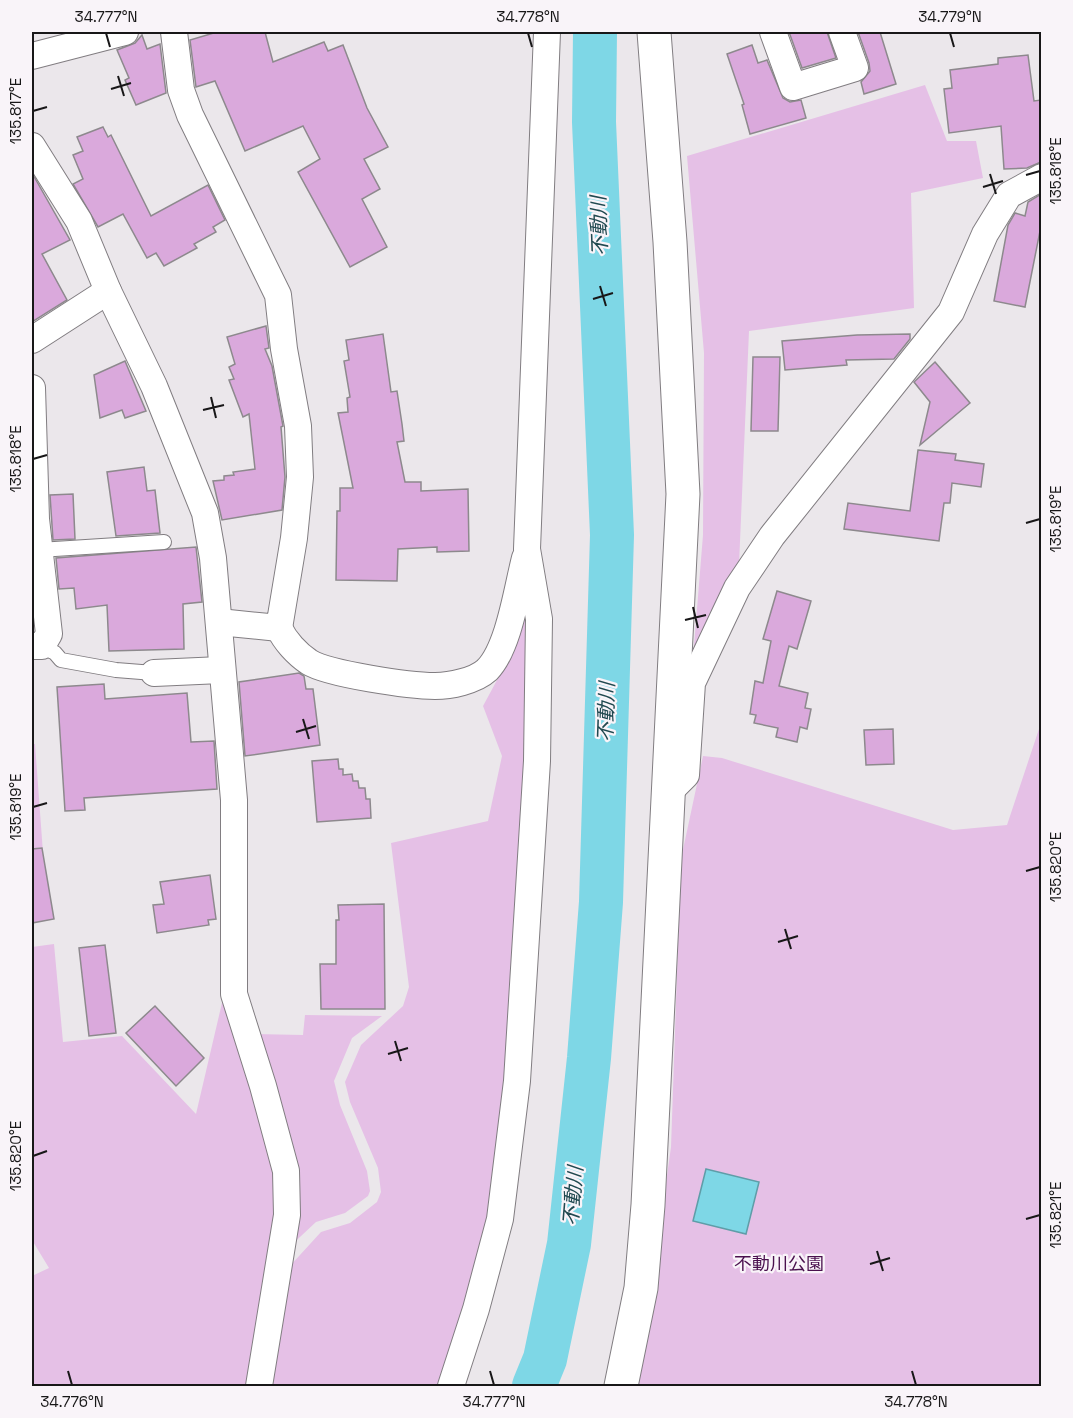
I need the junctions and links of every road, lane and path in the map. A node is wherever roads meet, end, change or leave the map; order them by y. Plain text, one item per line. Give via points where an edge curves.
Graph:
1 (125, 32) edge
2 (174, 32) edge
3 (547, 32) edge
4 (654, 32) edge
5 (773, 32) edge
6 (842, 32) edge
7 (32, 56) edge
8 (32, 146) edge
9 (1041, 177) edge
10 (108, 291) junction
11 (32, 340) edge
12 (32, 388) edge
13 (164, 542) dead end
14 (527, 549) junction
15 (39, 550) junction
16 (219, 622) junction
17 (279, 628) junction
18 (37, 646) edge
19 (221, 670) junction
20 (154, 673) joint
21 (671, 790) junction
22 (259, 1386) edge
23 (451, 1386) edge
24 (621, 1386) edge

1 - 7 street
2 - 17 street via 181,90 190,115 278,295 298,426 300,477
3 - 14 street
4 - 21 street via 683,494
5 - 6 street via 793,87 855,68
8 - 10 street via 79,221
9 - 21 street via 1009,195 985,234 951,312 772,536 737,588 692,682 686,775
10 - 11 street
10 - 16 street via 154,386 205,513
12 - 15 street
13 - 15 lane
14 - 17 street via 501,647 486,670 464,681 424,686 324,669 308,662
14 - 23 street via 539,619 537,761 517,1081 500,1218
15 - 18 street via 49,634
16 - 17 street
16 - 19 street
18 - 20 lane via 61,660
19 - 20 street
19 - 22 street via 234,800 234,994 286,1171 287,1215
21 - 24 street via 648,1205 641,1288

